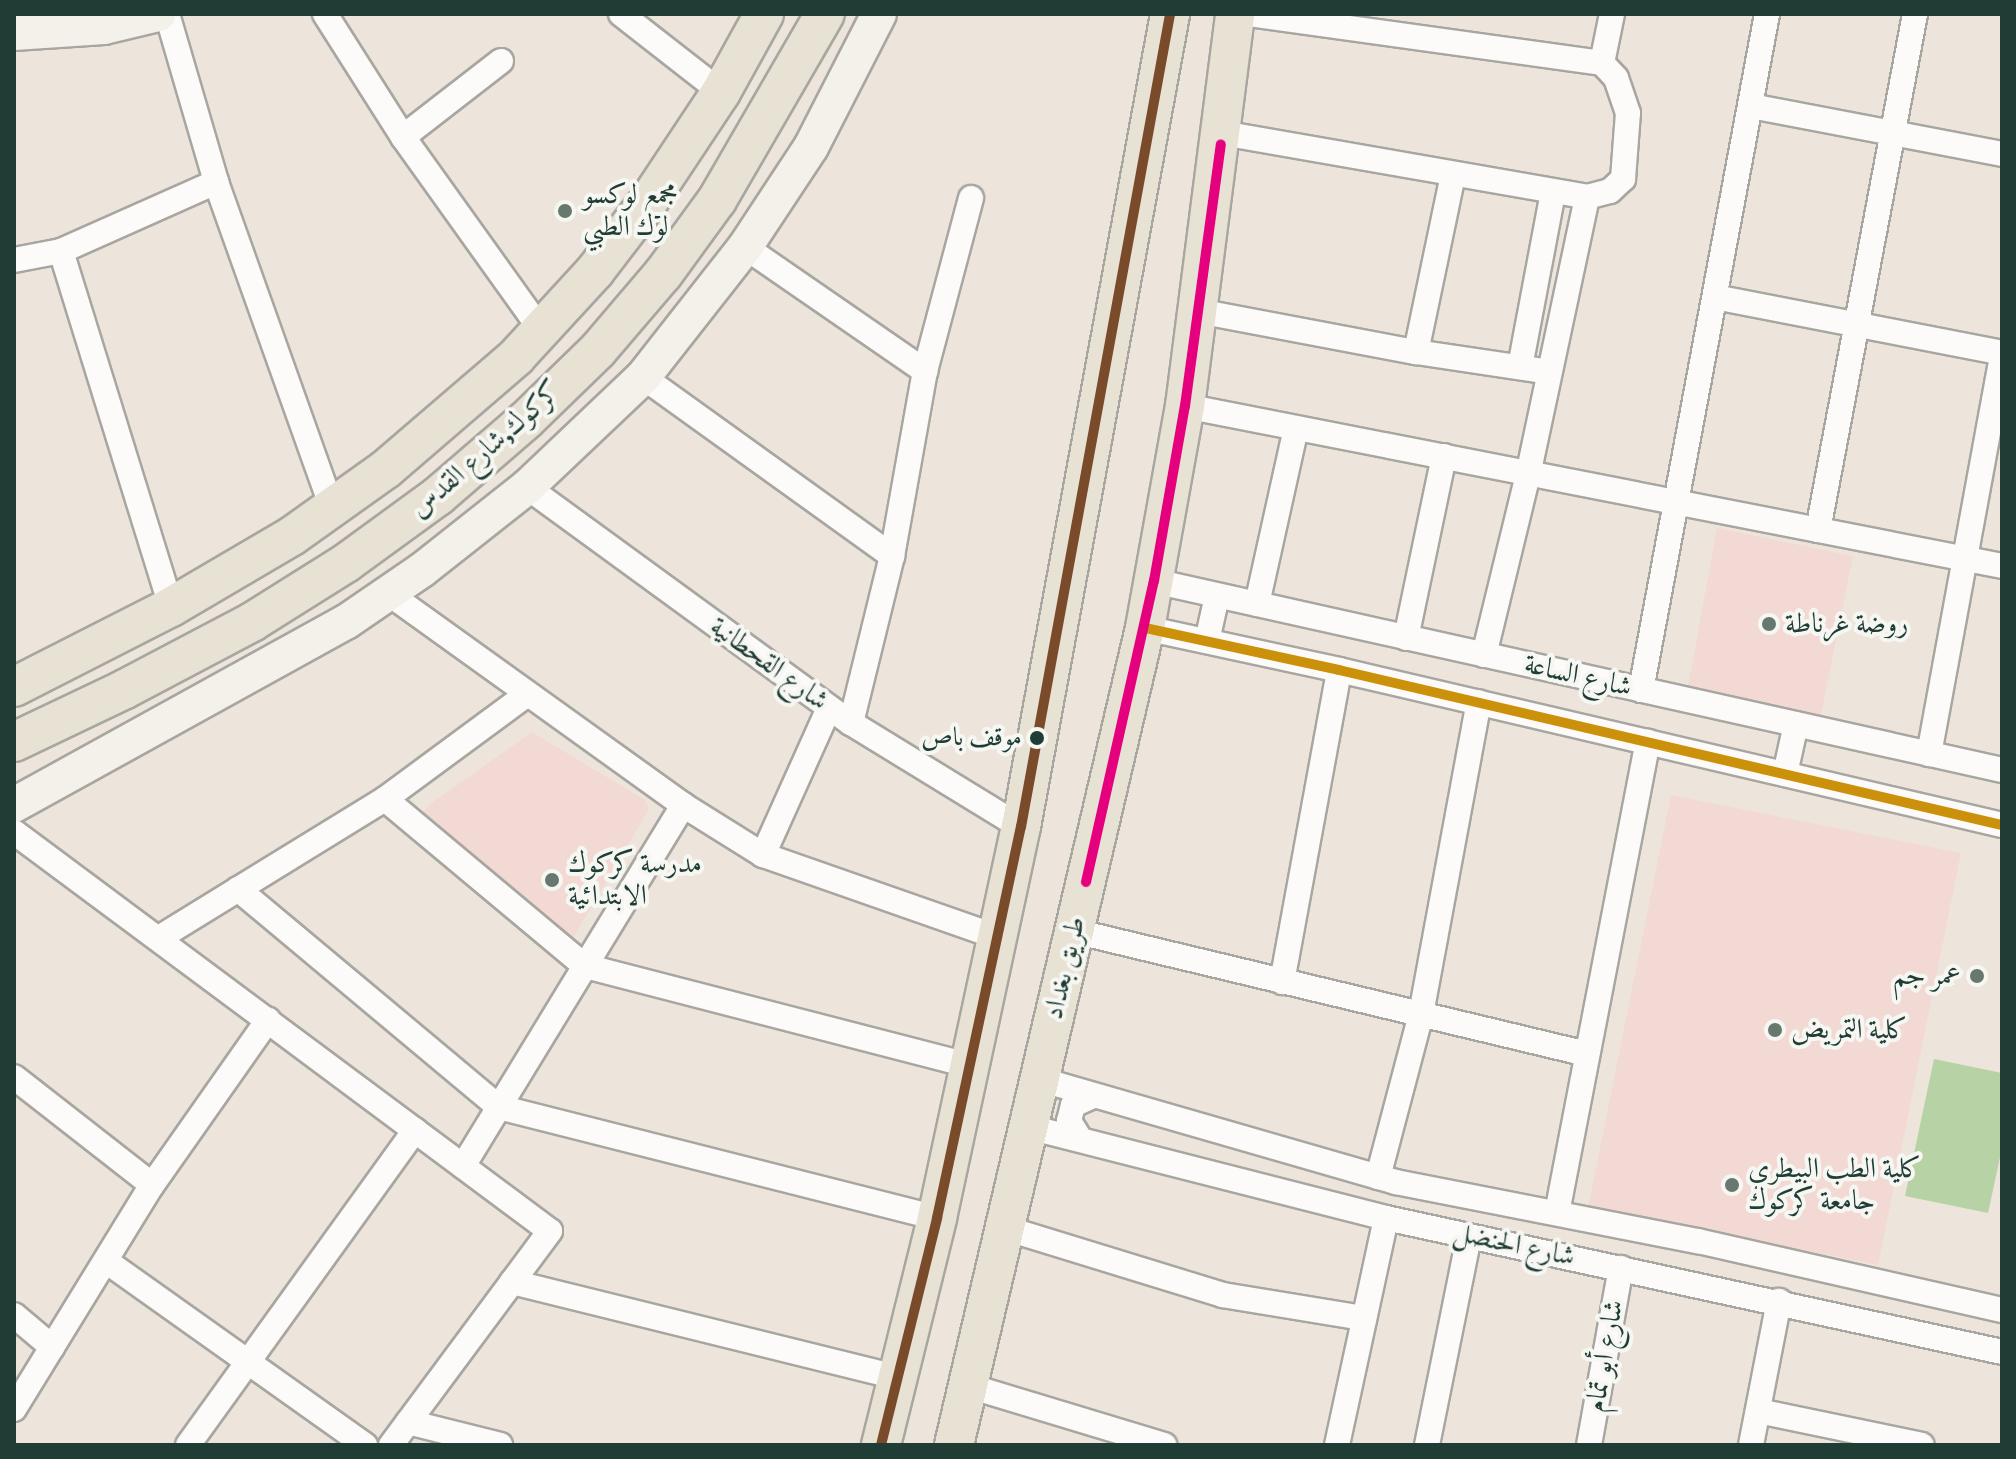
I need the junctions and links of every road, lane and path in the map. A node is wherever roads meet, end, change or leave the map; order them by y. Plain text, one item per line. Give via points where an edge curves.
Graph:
1 (158, 14) edge
2 (167, 14) edge
3 (325, 14) edge
4 (621, 14) edge
5 (764, 14) edge
6 (825, 14) edge
7 (879, 14) edge
8 (1170, 14) edge
9 (1235, 14) edge
10 (1250, 14) edge
11 (1612, 14) edge
12 (1767, 14) edge
13 (1915, 14) edge
14 (14, 33) edge
15 (501, 61) dead end
16 (1602, 63) junction
17 (721, 92) junction
18 (1751, 106) junction
19 (1222, 133) junction
20 (1892, 133) junction
21 (403, 137) junction
22 (2002, 154) edge
23 (1453, 175) junction
24 (216, 182) junction
25 (1553, 192) junction
26 (1587, 197) junction
27 (971, 198) dead end
28 (745, 247) junction
29 (61, 251) junction
30 (14, 260) edge
31 (1715, 297) junction
32 (1198, 311) junction
33 (1857, 324) junction
34 (541, 330) junction
35 (1416, 352) junction
36 (2002, 355) edge
37 (1520, 367) junction
38 (925, 371) junction
39 (1550, 372) junction
40 (643, 377) junction
41 (1185, 406) junction
42 (1296, 428) junction
43 (1444, 456) junction
44 (1528, 475) junction
45 (527, 487) junction
46 (1676, 502) junction
47 (332, 507) junction
48 (1818, 530) junction
49 (892, 556) junction
50 (1964, 559) junction
51 (2002, 566) edge
52 (1154, 581) junction
53 (388, 593) junction
54 (1217, 596) junction
55 (1257, 604) junction
56 (171, 607) junction
57 (1145, 628) junction
58 (1406, 638) junction
59 (1207, 641) junction
60 (1484, 655) junction
61 (1339, 670) junction
62 (15, 681) edge
63 (1641, 690) junction
64 (526, 695) junction
65 (1479, 702) junction
66 (829, 708) junction
67 (851, 723) junction
68 (1796, 724) junction
69 (14, 742) edge
70 (1648, 742) junction
71 (1929, 754) junction
72 (2002, 770) edge
73 (1785, 774) junction
74 (385, 799) junction
75 (14, 805) edge
76 (683, 805) junction
77 (2002, 825) edge
78 (1021, 827) junction
79 (14, 832) edge
80 (763, 855) junction
81 (238, 889) junction
82 (1074, 931) junction
83 (997, 937) junction
84 (159, 938) junction
85 (585, 966) junction
86 (1282, 982) junction
87 (1421, 1014) junction
88 (268, 1020) junction
89 (1587, 1054) junction
90 (969, 1065) junction
91 (14, 1077) edge
92 (1039, 1079) junction
93 (1093, 1096) junction
94 (499, 1107) junction
95 (1029, 1127) junction
96 (415, 1130) junction
97 (1079, 1137) junction
98 (463, 1166) junction
99 (1378, 1177) junction
100 (152, 1185) junction
101 (1557, 1213) junction
102 (937, 1218) junction
103 (1386, 1218) junction
104 (1005, 1228) junction
105 (1469, 1236) junction
106 (1698, 1241) junction
107 (106, 1261) junction
108 (1621, 1268) junction
109 (512, 1282) junction
110 (1687, 1282) junction
111 (1779, 1301) junction
112 (2002, 1310) edge
113 (14, 1315) edge
114 (1364, 1318) junction
115 (52, 1347) junction
116 (2002, 1352) edge
117 (248, 1362) junction
118 (900, 1378) junction
119 (969, 1386) junction
120 (14, 1409) edge
121 (1758, 1411) junction
122 (408, 1422) junction
123 (1115, 1438) edge
124 (188, 1445) edge
125 (365, 1445) edge
126 (391, 1445) edge
127 (500, 1445) edge
128 (881, 1445) edge
129 (954, 1445) edge
130 (1164, 1445) edge
131 (1337, 1445) edge
132 (1427, 1445) edge
133 (1589, 1445) edge
134 (1751, 1445) edge
135 (1922, 1445) edge

1 - 14 street via 104,27
2 - 24 street
3 - 21 street
4 - 17 street
5 - 17 main road, كركوك,شارع القدس
6 - 69 main road, كركوك,شارع القدس via 717,200 663,274 598,350 526,420 438,496 346,563 238,629
7 - 28 street via 811,147
8 - 78 main road
9 - 19 main road, طريق بغداد
10 - 16 street
11 - 16 street
12 - 18 street
13 - 20 street
15 - 21 street
16 - 26 street via 1616,78 1628,113 1623,179 1610,191
17 - 34 main road, كركوك,شارع القدس via 648,202
18 - 20 street
18 - 31 street
19 - 23 street
19 - 32 main road, طريق بغداد
20 - 22 street
20 - 33 street
21 - 34 street
23 - 25 street
23 - 35 street
24 - 29 street
24 - 47 street
25 - 26 street
25 - 37 street
26 - 39 street
27 - 38 street
28 - 38 street
28 - 40 street
29 - 30 street
29 - 56 street
31 - 33 street
31 - 46 street
32 - 35 street
32 - 41 main road, طريق بغداد
33 - 36 street
33 - 48 street
34 - 47 main road, كركوك,شارع القدس via 467,401
35 - 37 street
36 - 50 street
37 - 39 street
38 - 49 street
39 - 44 street
40 - 45 street
40 - 49 street
41 - 42 street
41 - 52 main road, طريق بغداد
42 - 43 street
42 - 55 street
43 - 44 street
43 - 58 street
44 - 46 street
44 - 60 street
45 - 53 street
45 - 66 street, شارع القحطانية
46 - 48 street
46 - 63 street
47 - 56 main road, كركوك,شارع القدس
48 - 50 street
49 - 67 street
50 - 51 street
50 - 71 street
52 - 54 street, شارع الساعة
52 - 57 main road, طريق بغداد
53 - 64 street
53 - 75 street via 287,657
54 - 55 street, شارع الساعة
54 - 59 street
55 - 58 street, شارع الساعة
56 - 62 main road, كركوك,شارع القدس
57 - 59 street, شارع الساعة
57 - 82 main road, طريق بغداد
58 - 60 street, شارع الساعة
59 - 61 street, شارع الساعة
60 - 63 street, شارع الساعة
61 - 65 street, شارع الساعة
61 - 86 street
63 - 68 street, شارع الساعة
64 - 74 street
64 - 76 street
65 - 70 street, شارع الساعة
65 - 87 street
66 - 67 street, شارع القحطانية
66 - 80 street
67 - 78 street, شارع القحطانية
68 - 71 street, شارع الساعة
68 - 73 street
70 - 73 street, شارع الساعة
70 - 89 street
71 - 72 street, شارع الساعة
73 - 77 street, شارع الساعة
74 - 81 street
74 - 85 street
76 - 80 street
76 - 85 street
78 - 83 main road
79 - 84 street
80 - 83 street
81 - 84 street
81 - 94 street
82 - 86 street
82 - 92 main road, طريق بغداد
83 - 90 main road
84 - 88 street
85 - 90 street
85 - 94 street
86 - 87 street
87 - 89 street
87 - 99 street
88 - 96 street
88 - 100 street
89 - 101 street
90 - 102 main road
91 - 100 street
92 - 93 street, شارع الحنضل
92 - 95 main road, طريق بغداد
93 - 97 street via 1073,1105 1069,1121
93 - 99 street, شارع الحنضل
94 - 98 street
94 - 102 street
95 - 97 street, شارع الحنضل
95 - 104 main road, طريق بغداد
96 - 98 street
96 - 117 street
97 - 103 street, شارع الحنضل
98 - 109 street via 550,1231
99 - 101 street, شارع الحنضل
100 - 107 street
101 - 106 street, شارع الحنضل
102 - 118 main road
103 - 105 street, شارع الحنضل
103 - 114 street
104 - 114 street via 1223,1295
104 - 119 main road, طريق بغداد
105 - 108 street, شارع الحنضل
105 - 132 street
106 - 110 street
106 - 112 street, شارع الحنضل
107 - 115 street
107 - 117 street
108 - 110 street, شارع الحنضل
108 - 133 street, شارع أبو تمام
109 - 118 street
109 - 122 street
110 - 111 street, شارع الحنضل
111 - 116 street, شارع الحنضل
111 - 121 street
113 - 115 street
114 - 131 street
115 - 120 street
117 - 124 street
117 - 125 street
118 - 128 main road
119 - 123 street
119 - 129 main road, طريق بغداد
121 - 134 street
121 - 135 street
122 - 126 street
122 - 127 street
123 - 130 street

